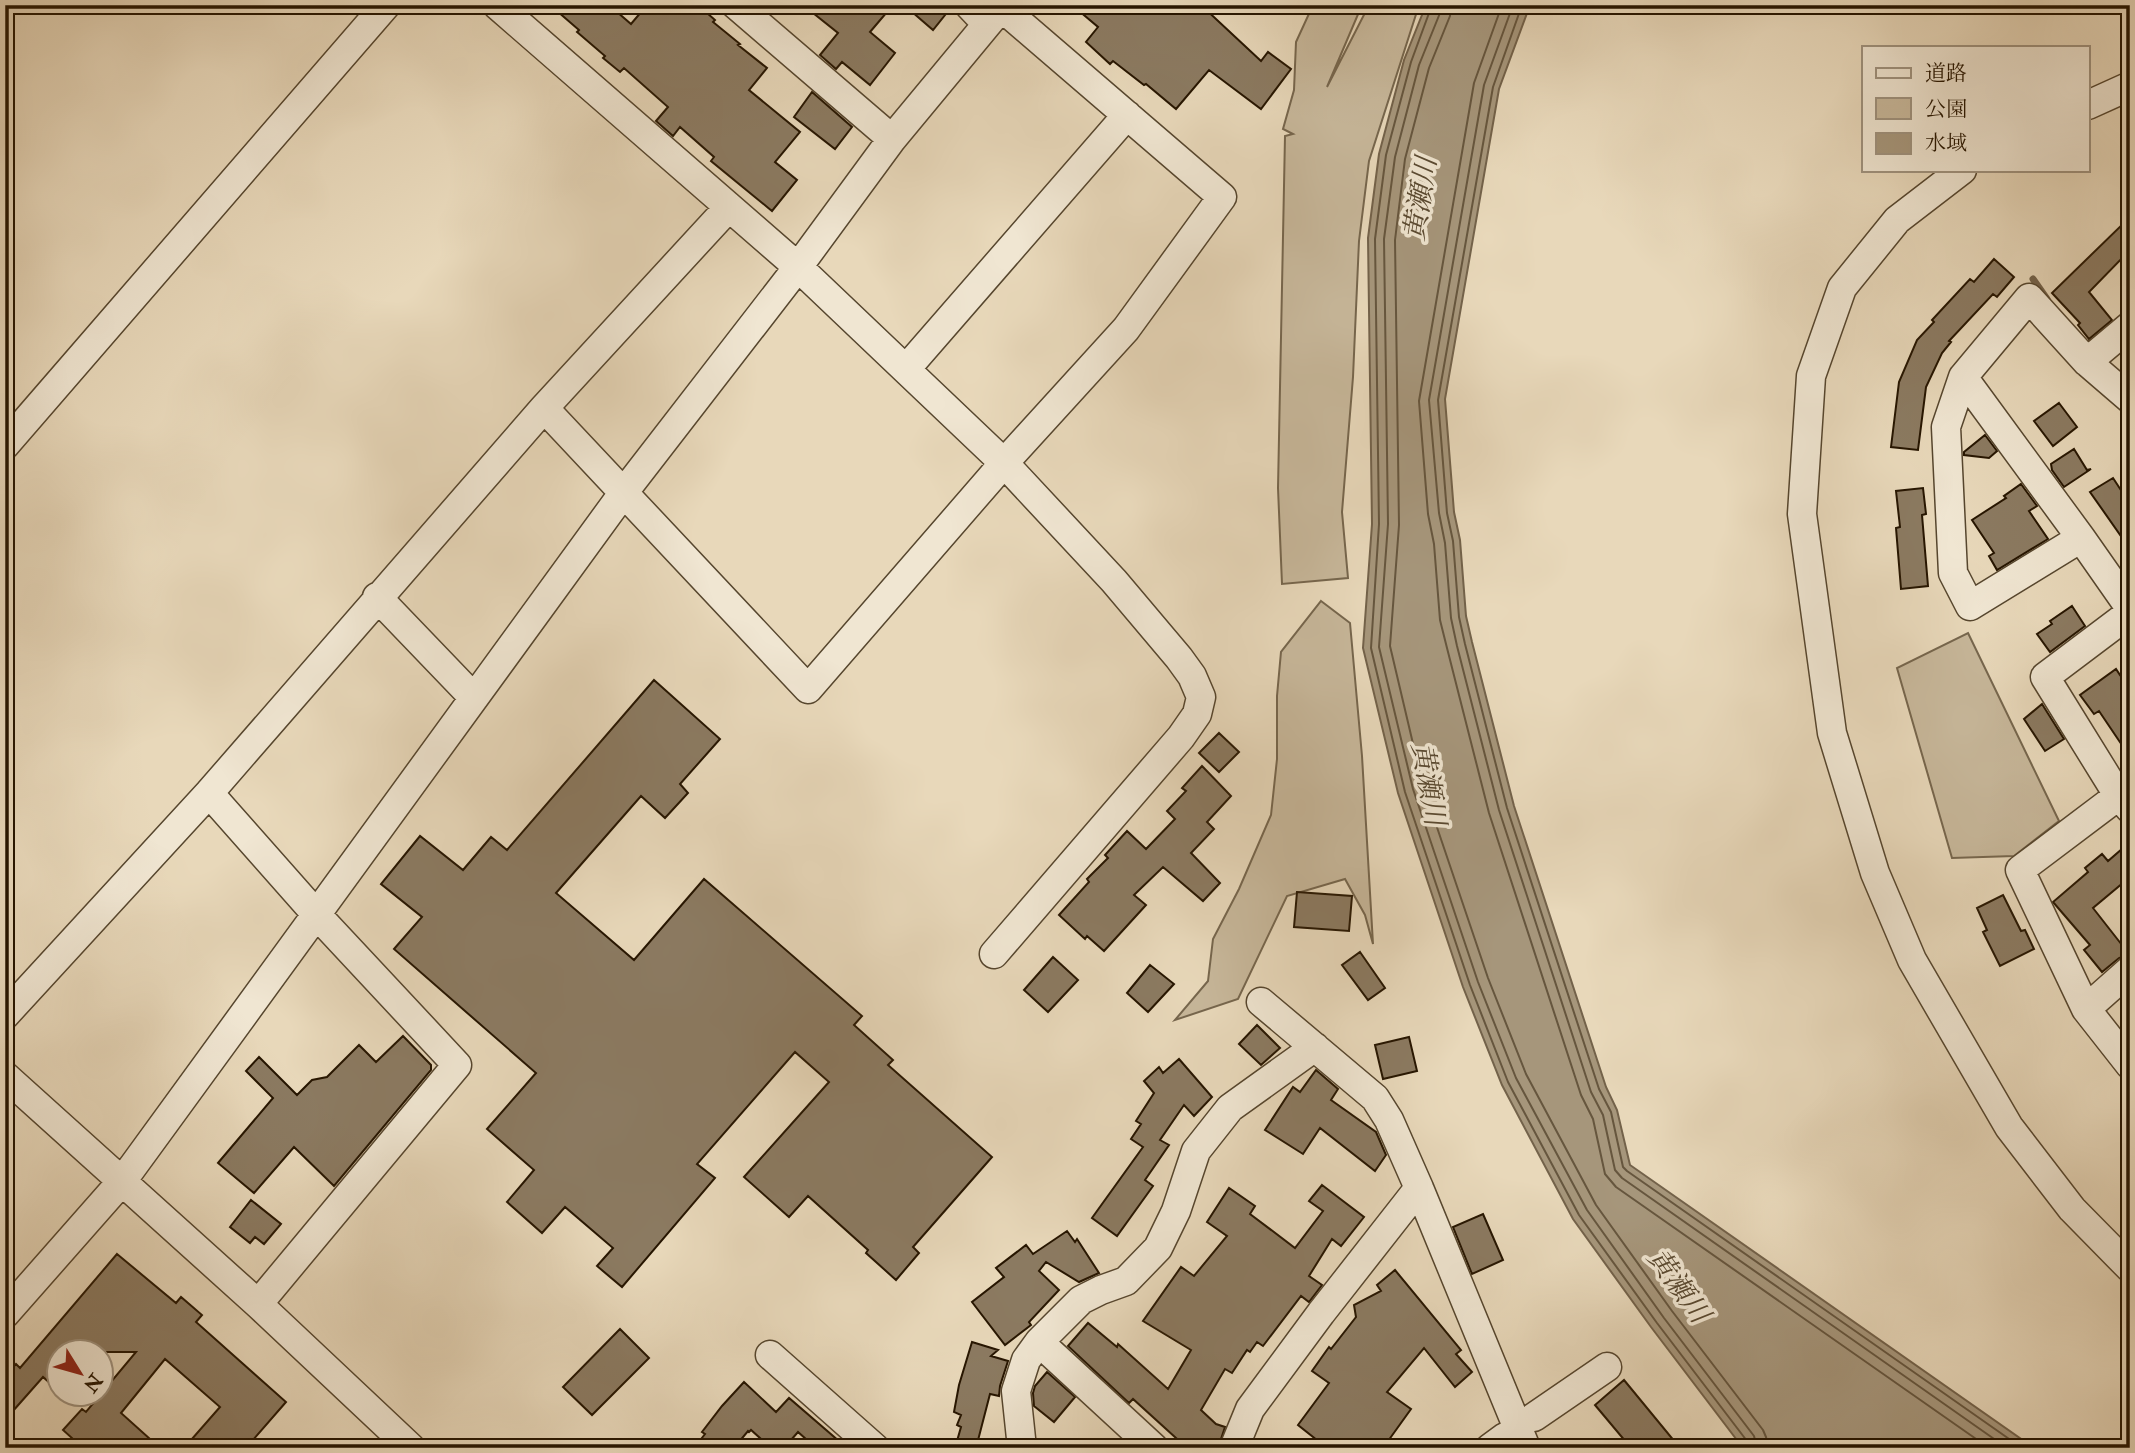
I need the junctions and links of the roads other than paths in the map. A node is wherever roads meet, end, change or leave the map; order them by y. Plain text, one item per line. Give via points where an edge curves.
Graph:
1 (386, 5) edge
2 (496, 5) edge
3 (736, 5) edge
4 (990, 10) edge
5 (2130, 86) edge
6 (2090, 104) edge
7 (1127, 115) junction
8 (892, 139) junction
9 (1959, 172) edge
10 (729, 207) junction
11 (798, 267) junction
12 (2130, 326) edge
13 (2087, 362) junction
14 (906, 369) junction
15 (1963, 377) junction
16 (2130, 399) edge
17 (544, 408) junction
18 (5, 445) edge
19 (1004, 463) junction
20 (624, 492) junction
21 (2081, 538) junction
22 (377, 597) junction
23 (2130, 610) edge
24 (474, 698) junction
25 (209, 793) junction
26 (2126, 797) edge
27 (316, 914) junction
28 (994, 954) dead end
29 (2130, 970) edge
30 (1261, 1002) dead end
31 (2086, 1009) junction
32 (5, 1015) edge
33 (1315, 1047) junction
34 (2130, 1065) edge
35 (5, 1076) edge
36 (123, 1180) junction
37 (1419, 1188) junction
38 (2130, 1268) edge
39 (258, 1304) junction
40 (5, 1314) edge
41 (1039, 1342) junction
42 (770, 1355) dead end
43 (1606, 1367) dead end
44 (1534, 1417) dead end
45 (1507, 1444) edge
46 (411, 1448) edge
47 (876, 1448) edge
48 (1022, 1448) edge
49 (1154, 1448) edge
50 (1234, 1448) edge

1 - 18 street
2 - 10 street
3 - 8 street
4 - 7 street
4 - 8 street
5 - 6 street
7 - 14 street
7 - 19 street via 1222,197 1126,329
8 - 11 street
9 - 38 street via 1897,220 1842,288 1811,376 1802,514 1832,733 1875,873 1912,960 2009,1127 2072,1209
10 - 11 street
10 - 17 street
11 - 14 street
11 - 20 street
12 - 13 street
13 - 15 street via 2029,298
13 - 16 street
14 - 19 street
15 - 21 street
15 - 21 street via 1946,427 1953,573 1970,606
17 - 20 street
17 - 22 street
19 - 20 street via 808,689
19 - 28 street via 1171,649 1192,676 1200,697 1197,714 1181,737
20 - 24 street
21 - 23 street
22 - 24 street
22 - 25 street
23 - 26 street via 2045,677
24 - 27 street
25 - 27 street
25 - 32 street
26 - 31 street via 2020,870
27 - 36 street
27 - 39 street via 457,1065
29 - 31 street
30 - 33 street
31 - 34 street
33 - 37 street via 1375,1098
33 - 41 street via 1230,1108 1196,1151 1158,1248 1126,1281 1081,1300
35 - 36 street
36 - 39 street
36 - 40 street
37 - 45 street
37 - 50 street via 1250,1409
39 - 46 street
41 - 48 street via 1026,1360 1016,1391
41 - 49 street
42 - 47 street
43 - 44 street

